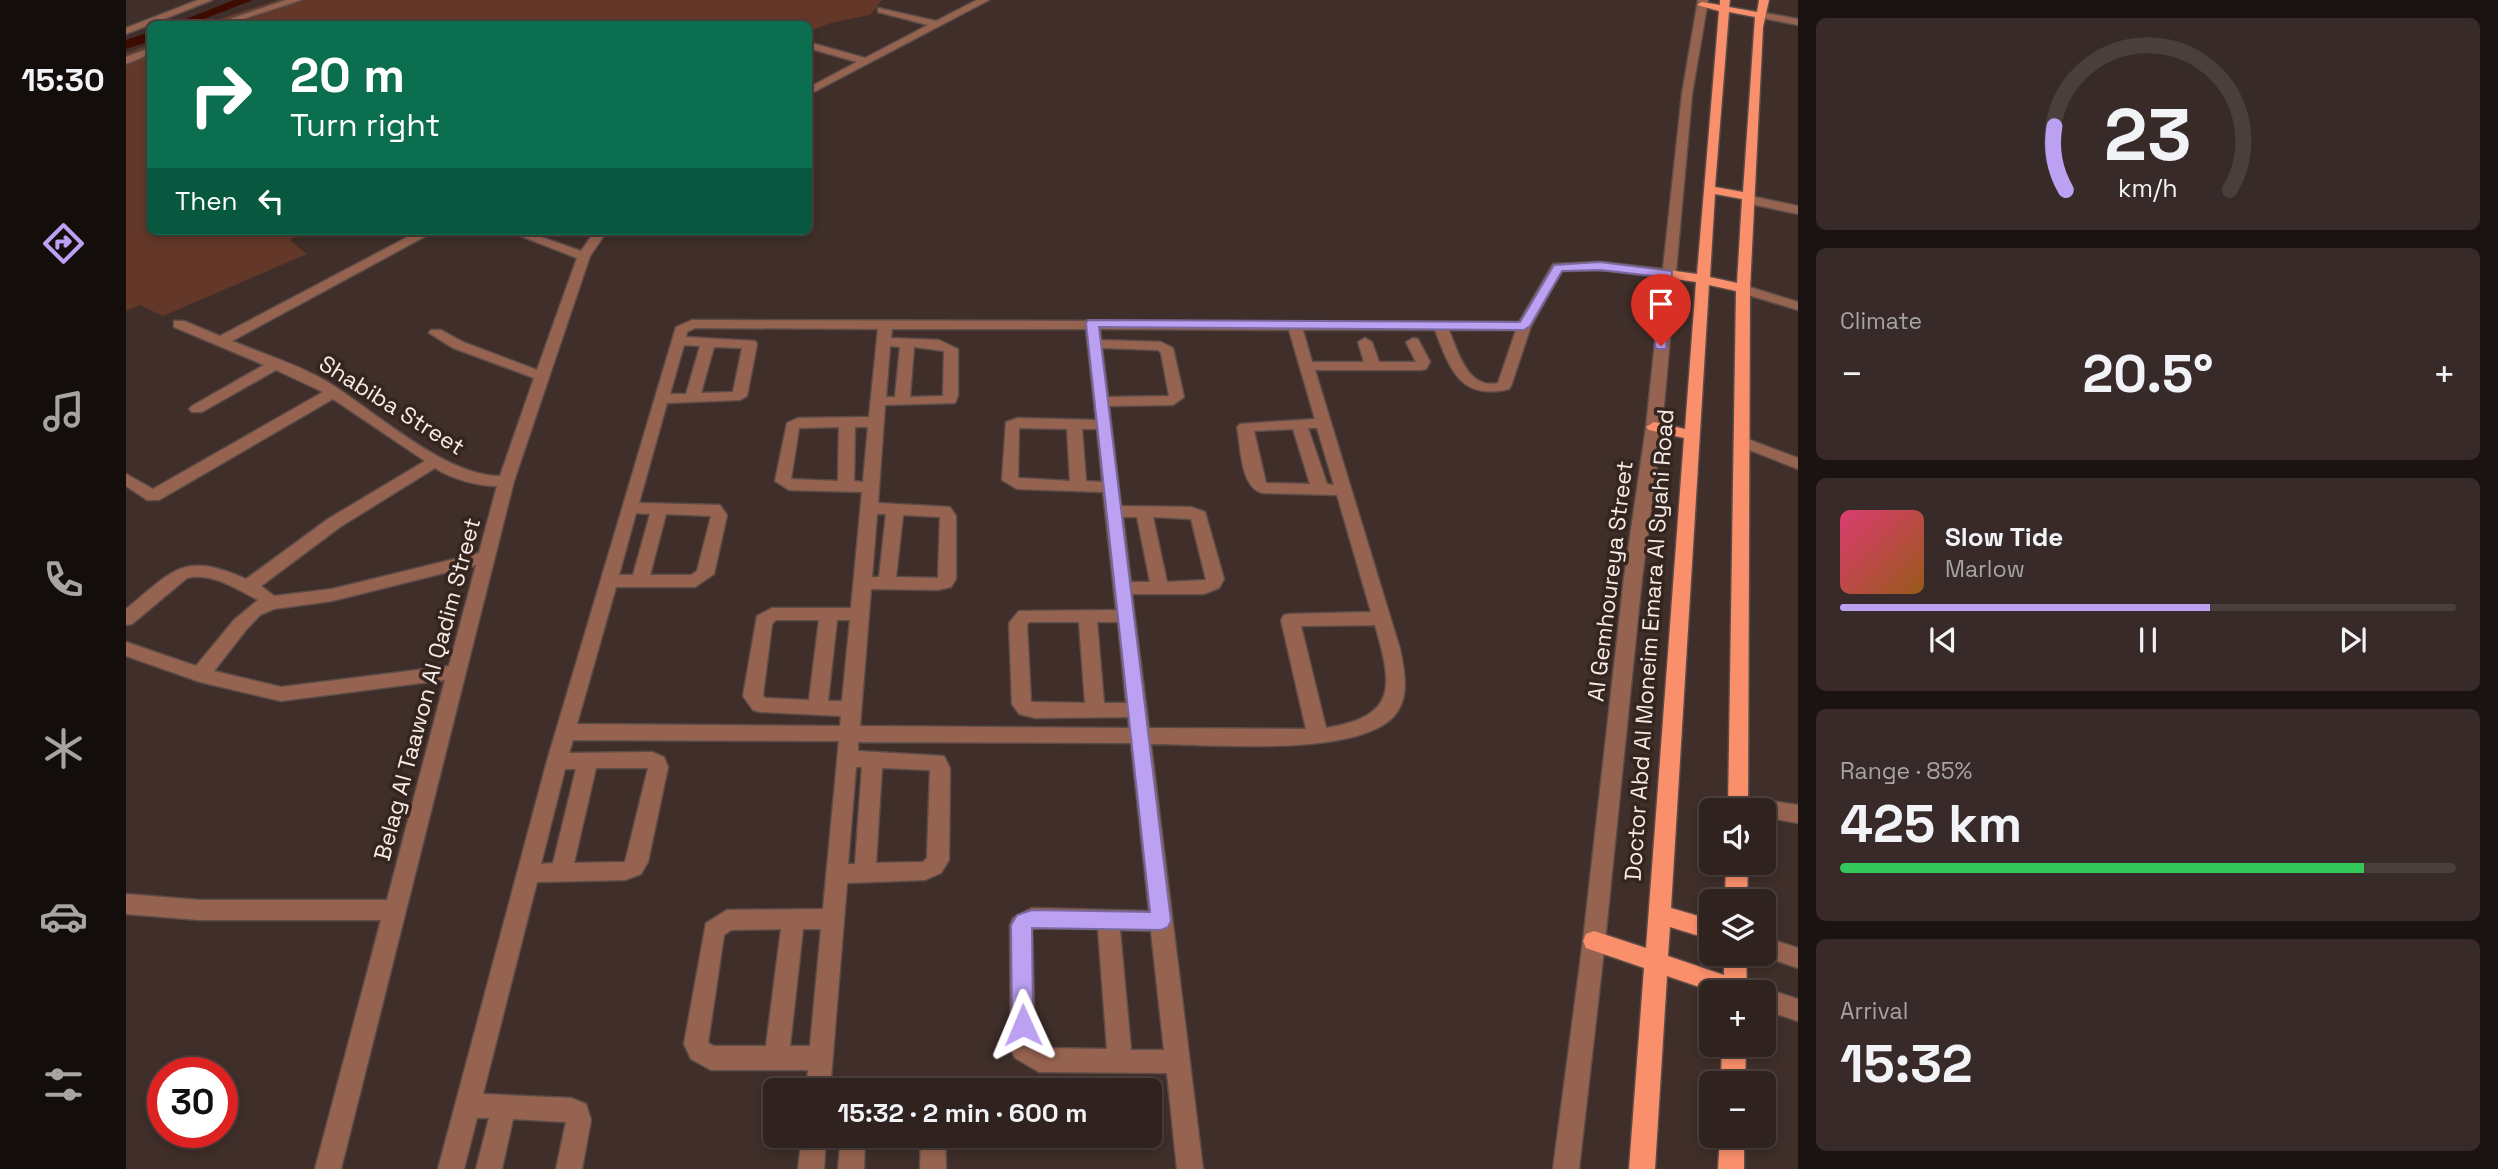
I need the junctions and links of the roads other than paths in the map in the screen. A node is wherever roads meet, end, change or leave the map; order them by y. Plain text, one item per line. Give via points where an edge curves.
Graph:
1 (207, 0) edge
2 (296, 0) edge
3 (984, 0) edge
4 (1703, 2) edge
5 (1723, 4) edge
6 (1762, 7) edge
7 (881, 10) dead end
8 (152, 21) edge
9 (230, 21) edge
10 (1798, 22) edge
11 (147, 23) edge
12 (938, 25) junction
13 (126, 31) edge
14 (812, 46) edge
15 (147, 52) edge
16 (126, 61) edge
17 (866, 62) junction
18 (812, 90) edge
19 (1709, 190) junction
20 (1746, 197) junction
21 (1798, 210) edge
22 (421, 235) edge
23 (524, 235) dead end
24 (598, 235) edge
25 (584, 256) junction
26 (1668, 274) junction
27 (1703, 279) junction
28 (1743, 289) junction
29 (1798, 306) edge
30 (1092, 323) junction
31 (179, 324) dead end
32 (1294, 324) junction
33 (1440, 325) junction
34 (1524, 326) junction
35 (436, 333) dead end
36 (884, 334) junction
37 (221, 341) junction
38 (678, 341) junction
39 (1365, 341) dead end
40 (708, 342) junction
41 (1413, 342) dead end
42 (907, 343) junction
43 (1094, 344) junction
44 (276, 364) junction
45 (1308, 366) junction
46 (1373, 366) junction
47 (541, 376) junction
48 (334, 392) junction
49 (661, 399) junction
50 (692, 399) junction
51 (878, 401) junction
52 (901, 402) junction
53 (1101, 402) junction
54 (197, 409) dead end
55 (847, 422) junction
56 (877, 422) junction
57 (1323, 423) junction
58 (1074, 424) junction
59 (1299, 424) junction
60 (1104, 425) junction
61 (1654, 427) junction
62 (1692, 435) junction
63 (1742, 442) junction
64 (436, 461) junction
65 (1798, 464) edge
66 (506, 481) junction
67 (128, 483) edge
68 (846, 486) junction
69 (871, 486) junction
70 (1078, 486) junction
71 (1111, 487) junction
72 (1320, 489) junction
73 (1343, 490) junction
74 (630, 508) junction
75 (869, 508) junction
76 (659, 509) junction
77 (895, 509) junction
78 (1113, 511) junction
79 (1144, 512) junction
80 (486, 557) junction
81 (609, 581) junction
82 (640, 581) junction
83 (862, 583) junction
84 (887, 583) junction
85 (248, 587) junction
86 (1122, 588) junction
87 (1160, 588) junction
88 (270, 603) junction
89 (829, 614) junction
90 (860, 614) junction
91 (1088, 616) junction
92 (1126, 616) junction
93 (1382, 618) junction
94 (126, 619) edge
95 (126, 649) edge
96 (457, 672) junction
97 (200, 674) junction
98 (818, 708) junction
99 (851, 709) junction
100 (1095, 710) junction
101 (1136, 710) junction
102 (565, 732) junction
103 (849, 734) junction
104 (1318, 737) junction
105 (1139, 738) junction
106 (847, 759) junction
107 (872, 760) junction
108 (557, 761) junction
109 (588, 761) junction
110 (1738, 798) edge
111 (1776, 811) edge
112 (1798, 814) edge
113 (528, 873) junction
114 (561, 873) junction
115 (865, 873) junction
116 (837, 874) junction
117 (126, 904) edge
118 (394, 909) junction
119 (1659, 914) junction
120 (793, 919) junction
121 (833, 919) junction
122 (1108, 921) junction
123 (1161, 921) junction
124 (1699, 926) edge
125 (1594, 941) junction
126 (1776, 951) edge
127 (1798, 958) edge
128 (1657, 964) junction
129 (1705, 980) edge
130 (1776, 1003) edge
131 (1798, 1010) edge
132 (821, 1058) junction
133 (777, 1059) junction
134 (1120, 1061) junction
135 (1178, 1062) junction
136 (819, 1078) edge
137 (468, 1105) junction
138 (504, 1106) junction
139 (813, 1148) edge
140 (852, 1148) edge
141 (933, 1148) edge
142 (1732, 1148) edge
143 (328, 1169) edge
144 (451, 1169) edge
145 (489, 1169) edge
146 (569, 1169) edge
147 (811, 1169) edge
148 (850, 1169) edge
149 (933, 1169) edge
150 (1190, 1169) edge
151 (1566, 1169) edge
152 (1642, 1169) edge
153 (1731, 1169) edge

1 - 8 street
2 - 9 street
3 - 12 street
4 - 5 main road
4 - 26 street, Al Gemhoureya Street
5 - 6 main road
5 - 19 main road, Doctor Abd Al Moneim Emara Al Syahi Road
6 - 10 street
6 - 20 main road
7 - 12 street
11 - 13 street
12 - 17 street
14 - 17 street
15 - 16 street
17 - 18 street
19 - 20 main road
19 - 27 main road, Doctor Abd Al Moneim Emara Al Syahi Road
20 - 21 street
20 - 28 main road
22 - 37 street
23 - 25 street
24 - 25 street, Belag Al Taawon Al Qadim Street
25 - 47 street, Belag Al Taawon Al Qadim Street
26 - 27 main road
26 - 34 street via 1600,266 1558,267
26 - 61 street, Al Gemhoureya Street
27 - 28 main road
27 - 62 main road, Doctor Abd Al Moneim Emara Al Syahi Road
28 - 29 street
28 - 63 main road
30 - 32 street
30 - 36 street
30 - 43 street
31 - 37 street, Shabiba Street
32 - 33 street
32 - 45 street
33 - 34 street
33 - 34 street via 1462,377 1498,389 1504,386
35 - 47 street
36 - 38 street via 692,324 681,330
36 - 42 street
36 - 51 street
37 - 44 street, Shabiba Street
38 - 40 street
38 - 49 street
39 - 46 street
40 - 50 street
40 - 50 street via 750,344 740,396
41 - 46 street via 1423,365
42 - 52 street
42 - 52 street via 951,349 951,396 943,401
43 - 53 street
43 - 53 street via 1161,346 1167,351 1177,397 1173,401
44 - 48 street, Shabiba Street
44 - 54 street
45 - 46 street
45 - 57 street
47 - 66 street, Belag Al Taawon Al Qadim Street
48 - 64 street, Shabiba Street
48 - 67 street via 153,496
49 - 50 street
49 - 74 street
51 - 52 street
51 - 56 street
53 - 60 street
55 - 56 street
55 - 68 street
55 - 68 street via 792,426 783,481 789,485
56 - 69 street
57 - 59 street
57 - 73 street
58 - 60 street
58 - 70 street
58 - 70 street via 1011,425 1010,480
59 - 72 street
59 - 72 street via 1245,427 1256,483 1262,488
60 - 71 street
61 - 62 main road
61 - 125 street, Al Gemhoureya Street
62 - 119 main road, Doctor Abd Al Moneim Emara Al Syahi Road
63 - 65 street
63 - 110 main road
64 - 66 street, Shabiba Street via 465,477
64 - 85 street via 334,523
66 - 80 street, Belag Al Taawon Al Qadim Street
68 - 69 street
69 - 75 street
70 - 71 street
71 - 78 street
72 - 73 street
73 - 93 street
74 - 76 street
74 - 81 street
75 - 77 street
75 - 83 street
76 - 82 street
76 - 82 street via 717,512 705,574 695,581
77 - 84 street
77 - 84 street via 940,510 948,516 947,579 937,584
78 - 79 street
78 - 86 street
79 - 87 street
79 - 87 street via 1199,516 1212,567 1213,584 1204,588
80 - 88 street via 332,595
80 - 96 street, Belag Al Taawon Al Qadim Street
81 - 82 street
81 - 102 street
83 - 84 street
83 - 90 street
85 - 88 street
85 - 94 street via 209,571 186,571
86 - 87 street
86 - 92 street
88 - 97 street via 247,618
89 - 90 street
89 - 98 street
89 - 98 street via 766,617 753,696 760,705
90 - 99 street
91 - 92 street
91 - 100 street
91 - 100 street via 1020,619 1022,704 1035,710
92 - 101 street
93 - 104 street via 1397,677 1395,695 1384,714 1353,731
93 - 104 street via 1290,620
95 - 97 street
96 - 97 street via 281,694
96 - 118 street, Belag Al Taawon Al Qadim Street
98 - 99 street
99 - 103 street
100 - 101 street
101 - 105 street
102 - 103 street
102 - 108 street
103 - 105 street
103 - 106 street
104 - 105 street
105 - 123 street
106 - 107 street
106 - 116 street
107 - 115 street
107 - 115 street via 937,762 938,860 925,871
108 - 109 street
108 - 113 street
109 - 114 street
109 - 114 street via 657,763 637,862 625,871
111 - 112 street
113 - 114 street
113 - 137 street
115 - 116 street
116 - 121 street
117 - 118 street via 199,910
118 - 143 street, Belag Al Taawon Al Qadim Street
119 - 124 main road
119 - 128 main road, Doctor Abd Al Moneim Emara Al Syahi Road
120 - 121 street
120 - 133 street
120 - 133 street via 727,920 714,930 696,1044 711,1058
121 - 132 street
122 - 123 street
122 - 134 street
122 - 134 street via 1032,918 1021,925 1023,1050 1038,1060
123 - 135 street
125 - 128 main road
125 - 151 street, Al Gemhoureya Street
126 - 127 street
128 - 129 main road
128 - 152 main road, Doctor Abd Al Moneim Emara Al Syahi Road
130 - 131 street
132 - 133 street
132 - 136 street
134 - 135 street
135 - 150 street
137 - 138 street
137 - 144 street
138 - 145 street
138 - 146 street via 577,1113
139 - 147 street
140 - 148 street
141 - 149 street
142 - 153 main road

